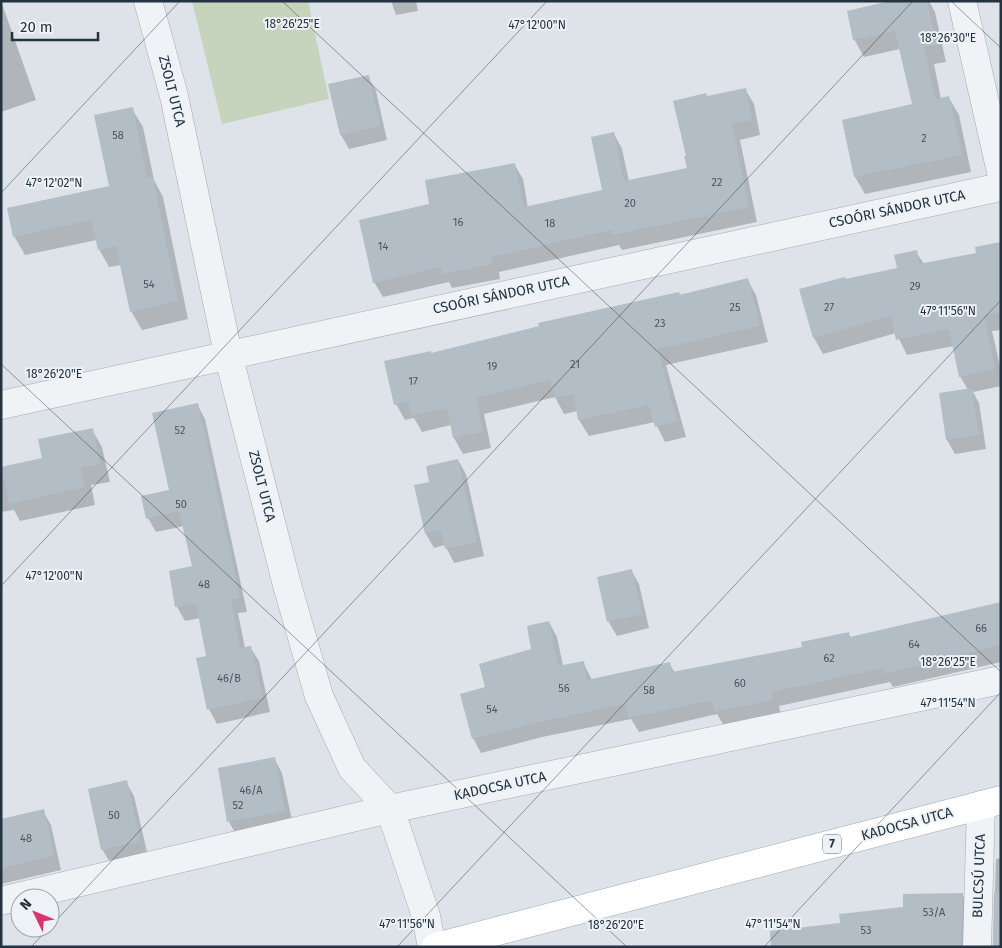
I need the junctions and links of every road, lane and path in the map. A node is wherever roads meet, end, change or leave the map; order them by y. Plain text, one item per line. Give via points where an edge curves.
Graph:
1 (148, 1) edge
2 (962, 1) edge
3 (1001, 172) edge
4 (1001, 186) edge
5 (228, 354) junction
6 (1, 405) edge
7 (1001, 680) edge
8 (991, 802) edge
9 (390, 809) junction
10 (1, 901) edge
11 (434, 947) edge
12 (976, 947) edge

1 - 5 street, ZSOLT UTCA via 174,96
2 - 3 street
4 - 5 street, CSOÓRI SÁNDOR UTCA
5 - 6 street, CSOÓRI SÁNDOR UTCA
5 - 9 street, ZSOLT UTCA via 319,696 352,768
7 - 9 street, KADOCSA UTCA
8 - 11 main road, KADOCSA UTCA / 7
8 - 12 street, BULCSÚ UTCA
9 - 10 street, KADOCSA UTCA
9 - 11 street, ZSOLT UTCA

